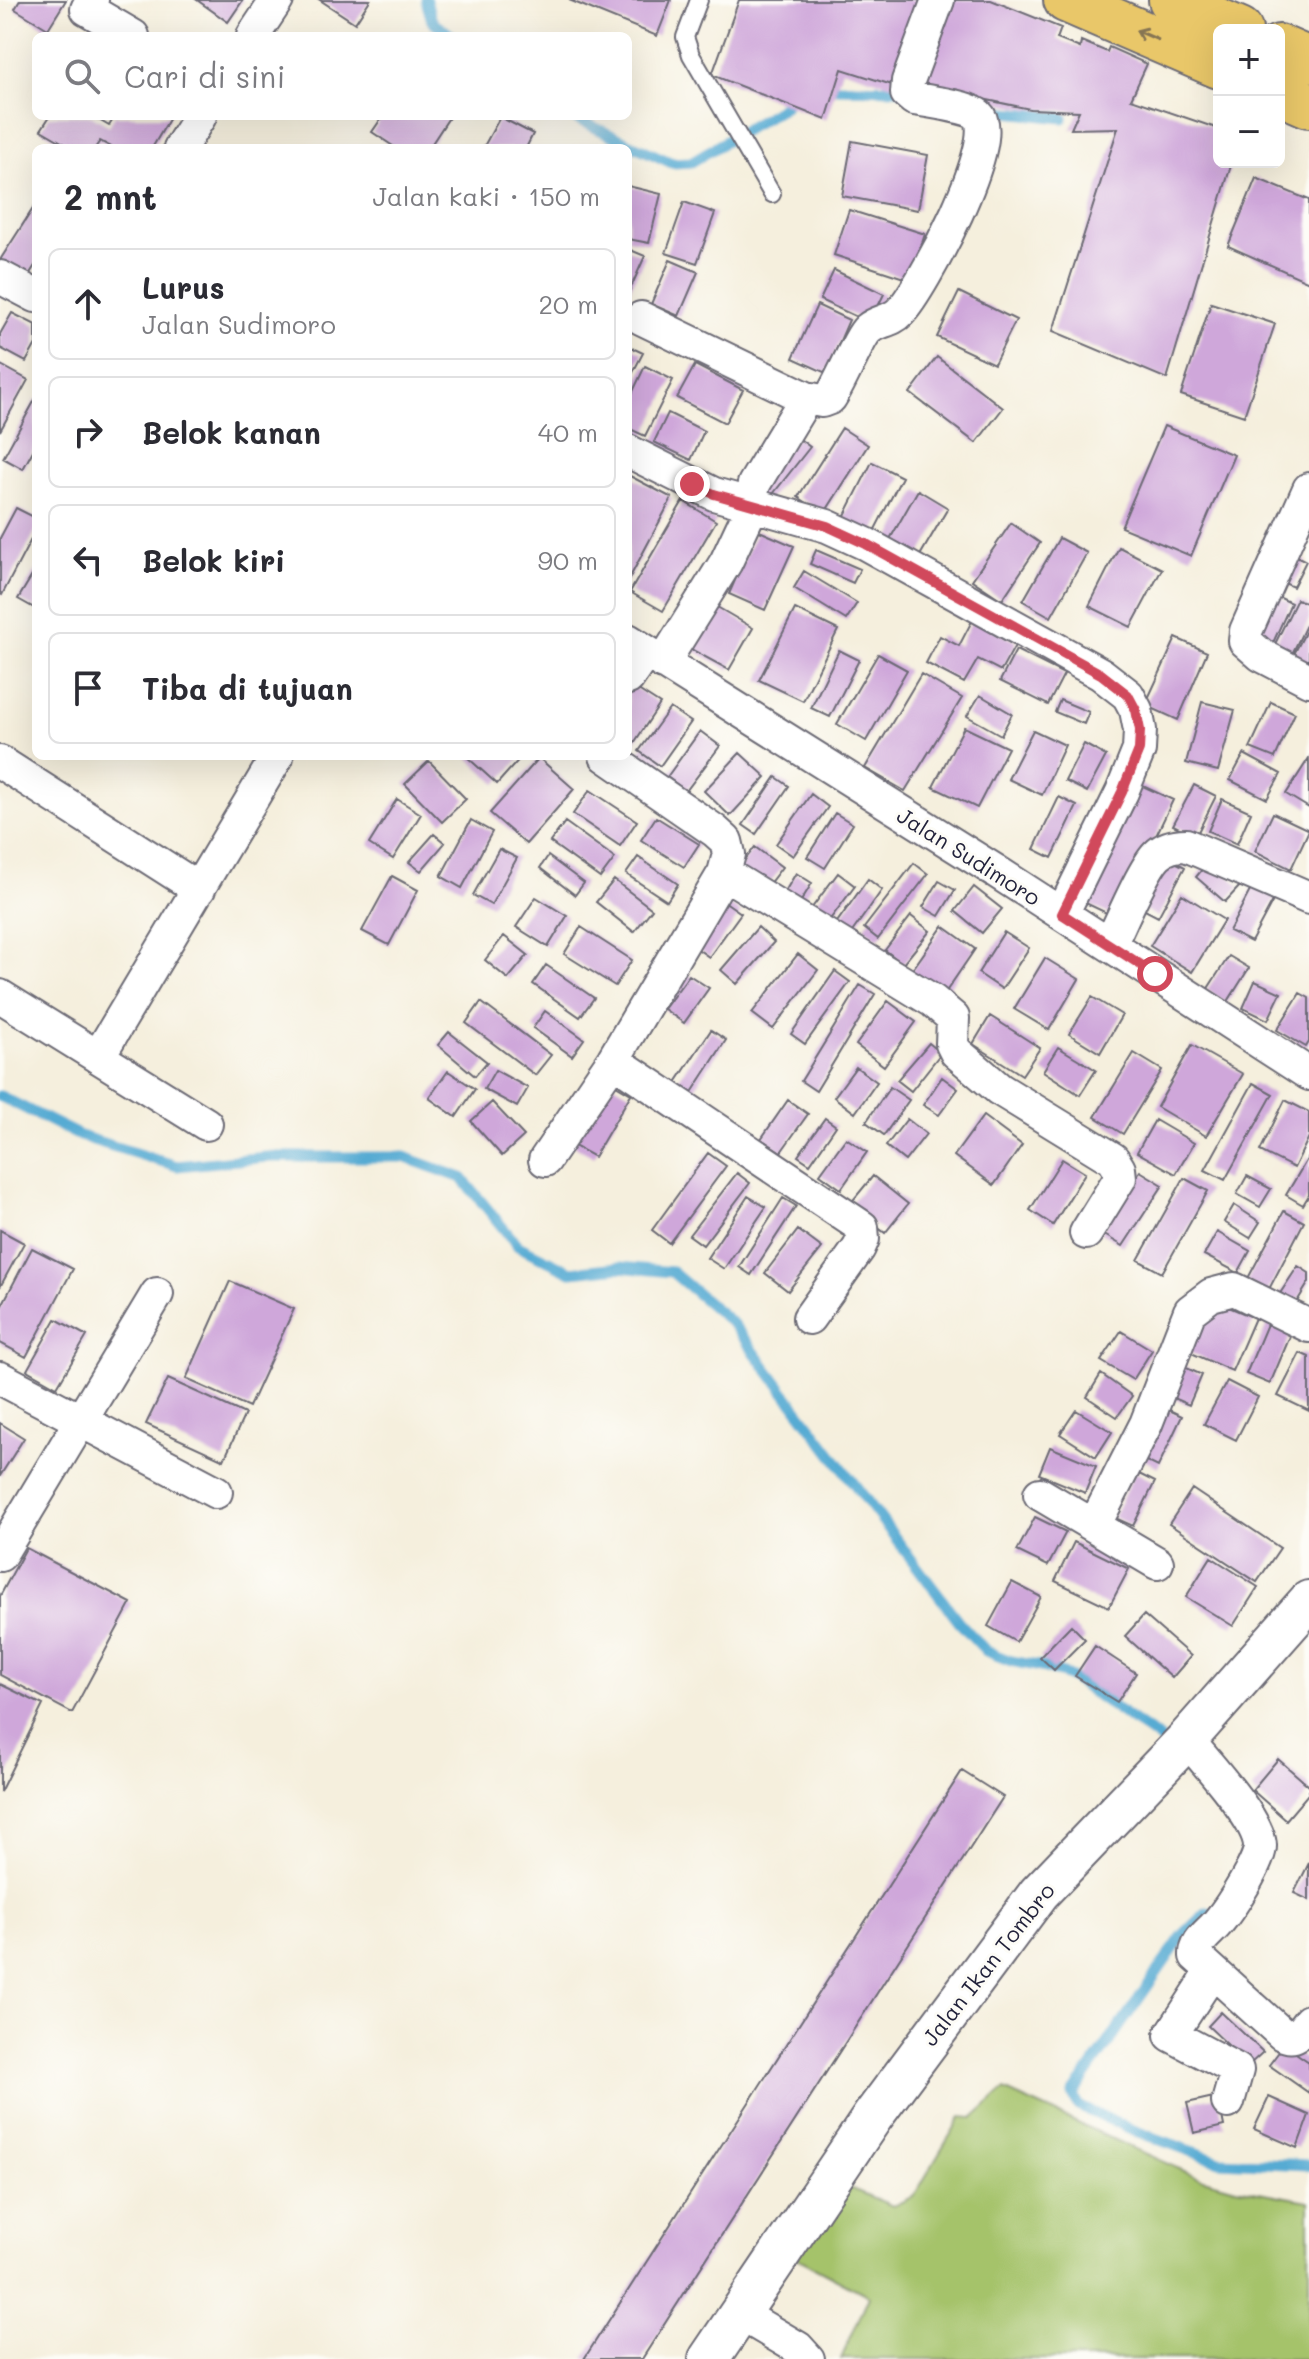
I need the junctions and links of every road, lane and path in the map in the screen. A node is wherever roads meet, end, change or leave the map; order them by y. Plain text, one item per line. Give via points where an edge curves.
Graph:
1 (92, 0) edge
2 (277, 0) edge
3 (699, 0) edge
4 (938, 0) edge
5 (1066, 0) edge
6 (1171, 0) edge
7 (1226, 24) edge
8 (126, 32) edge
9 (256, 32) edge
10 (1285, 50) edge
11 (1309, 60) edge
12 (1213, 63) edge
13 (1285, 95) edge
14 (1309, 105) edge
15 (198, 120) edge
16 (182, 144) edge
17 (772, 194) dead end
18 (0, 277) edge
19 (32, 294) edge
20 (641, 318) dead end
21 (806, 398) junction
22 (632, 453) edge
23 (1309, 489) edge
24 (750, 503) junction
25 (646, 651) edge
26 (632, 672) edge
27 (1309, 680) edge
28 (275, 760) edge
29 (612, 760) edge
30 (0, 762) edge
31 (724, 873) junction
32 (199, 889) junction
33 (1309, 898) edge
34 (1062, 914) junction
35 (1110, 945) junction
36 (0, 996) edge
37 (98, 1057) junction
38 (613, 1060) junction
39 (1309, 1074) edge
40 (206, 1124) dead end
41 (545, 1160) dead end
42 (1086, 1233) dead end
43 (157, 1294) dead end
44 (809, 1318) dead end
45 (1309, 1326) edge
46 (0, 1378) edge
47 (81, 1421) junction
48 (216, 1492) dead end
49 (1040, 1494) dead end
50 (1095, 1524) junction
51 (0, 1555) edge
52 (1157, 1563) dead end
53 (1309, 1601) edge
54 (1187, 1739) junction
55 (1212, 1972) junction
56 (1309, 2021) edge
57 (1228, 2102) dead end
58 (739, 2313) junction
59 (709, 2359) edge
60 (808, 2359) edge

1 - 8 street via 87,9
2 - 9 street
3 - 17 lane via 685,37 691,55
4 - 21 street via 908,87 914,99 976,112 985,135 937,256 899,314 867,329 830,398
12 -> 5 main road
6 - 7 main road
10 - 11 main road
13 - 14 main road
15 - 16 street
18 - 19 street
20 - 21 street
21 - 24 street via 754,484
22 - 24 street via 714,494
23 - 27 street via 1245,641
24 - 25 street via 726,562
24 - 34 street via 866,544 1101,674 1128,695 1140,730 1139,750
25 - 26 street
25 - 34 street, Jalan Sudimoro
28 - 32 street
29 - 31 street via 723,838 729,854
30 - 32 street
31 - 38 street
31 - 42 street via 933,1001 954,1021 956,1052 999,1089 1113,1159 1120,1178
32 - 37 street
33 - 35 street via 1186,845 1175,845 1154,858
34 - 35 street, Jalan Sudimoro
35 - 39 street, Jalan Sudimoro
36 - 37 street
37 - 40 street
38 - 41 street
38 - 44 street via 862,1227 859,1248
43 - 47 street
45 - 50 street via 1234,1289 1211,1295 1190,1311 1146,1424
46 - 47 street
47 - 48 street
47 - 51 street
49 - 50 street
50 - 52 street
53 - 54 street, Jalan Ikan Tombro
54 - 55 street via 1249,1817 1260,1846 1220,1921 1196,1948
54 - 58 street, Jalan Ikan Tombro via 1039,1893 873,2116
55 - 56 street via 1282,2034 1296,2036
55 - 57 street via 1171,2035 1237,2070
58 - 59 street, Jalan Ikan Tombro
58 - 60 street

